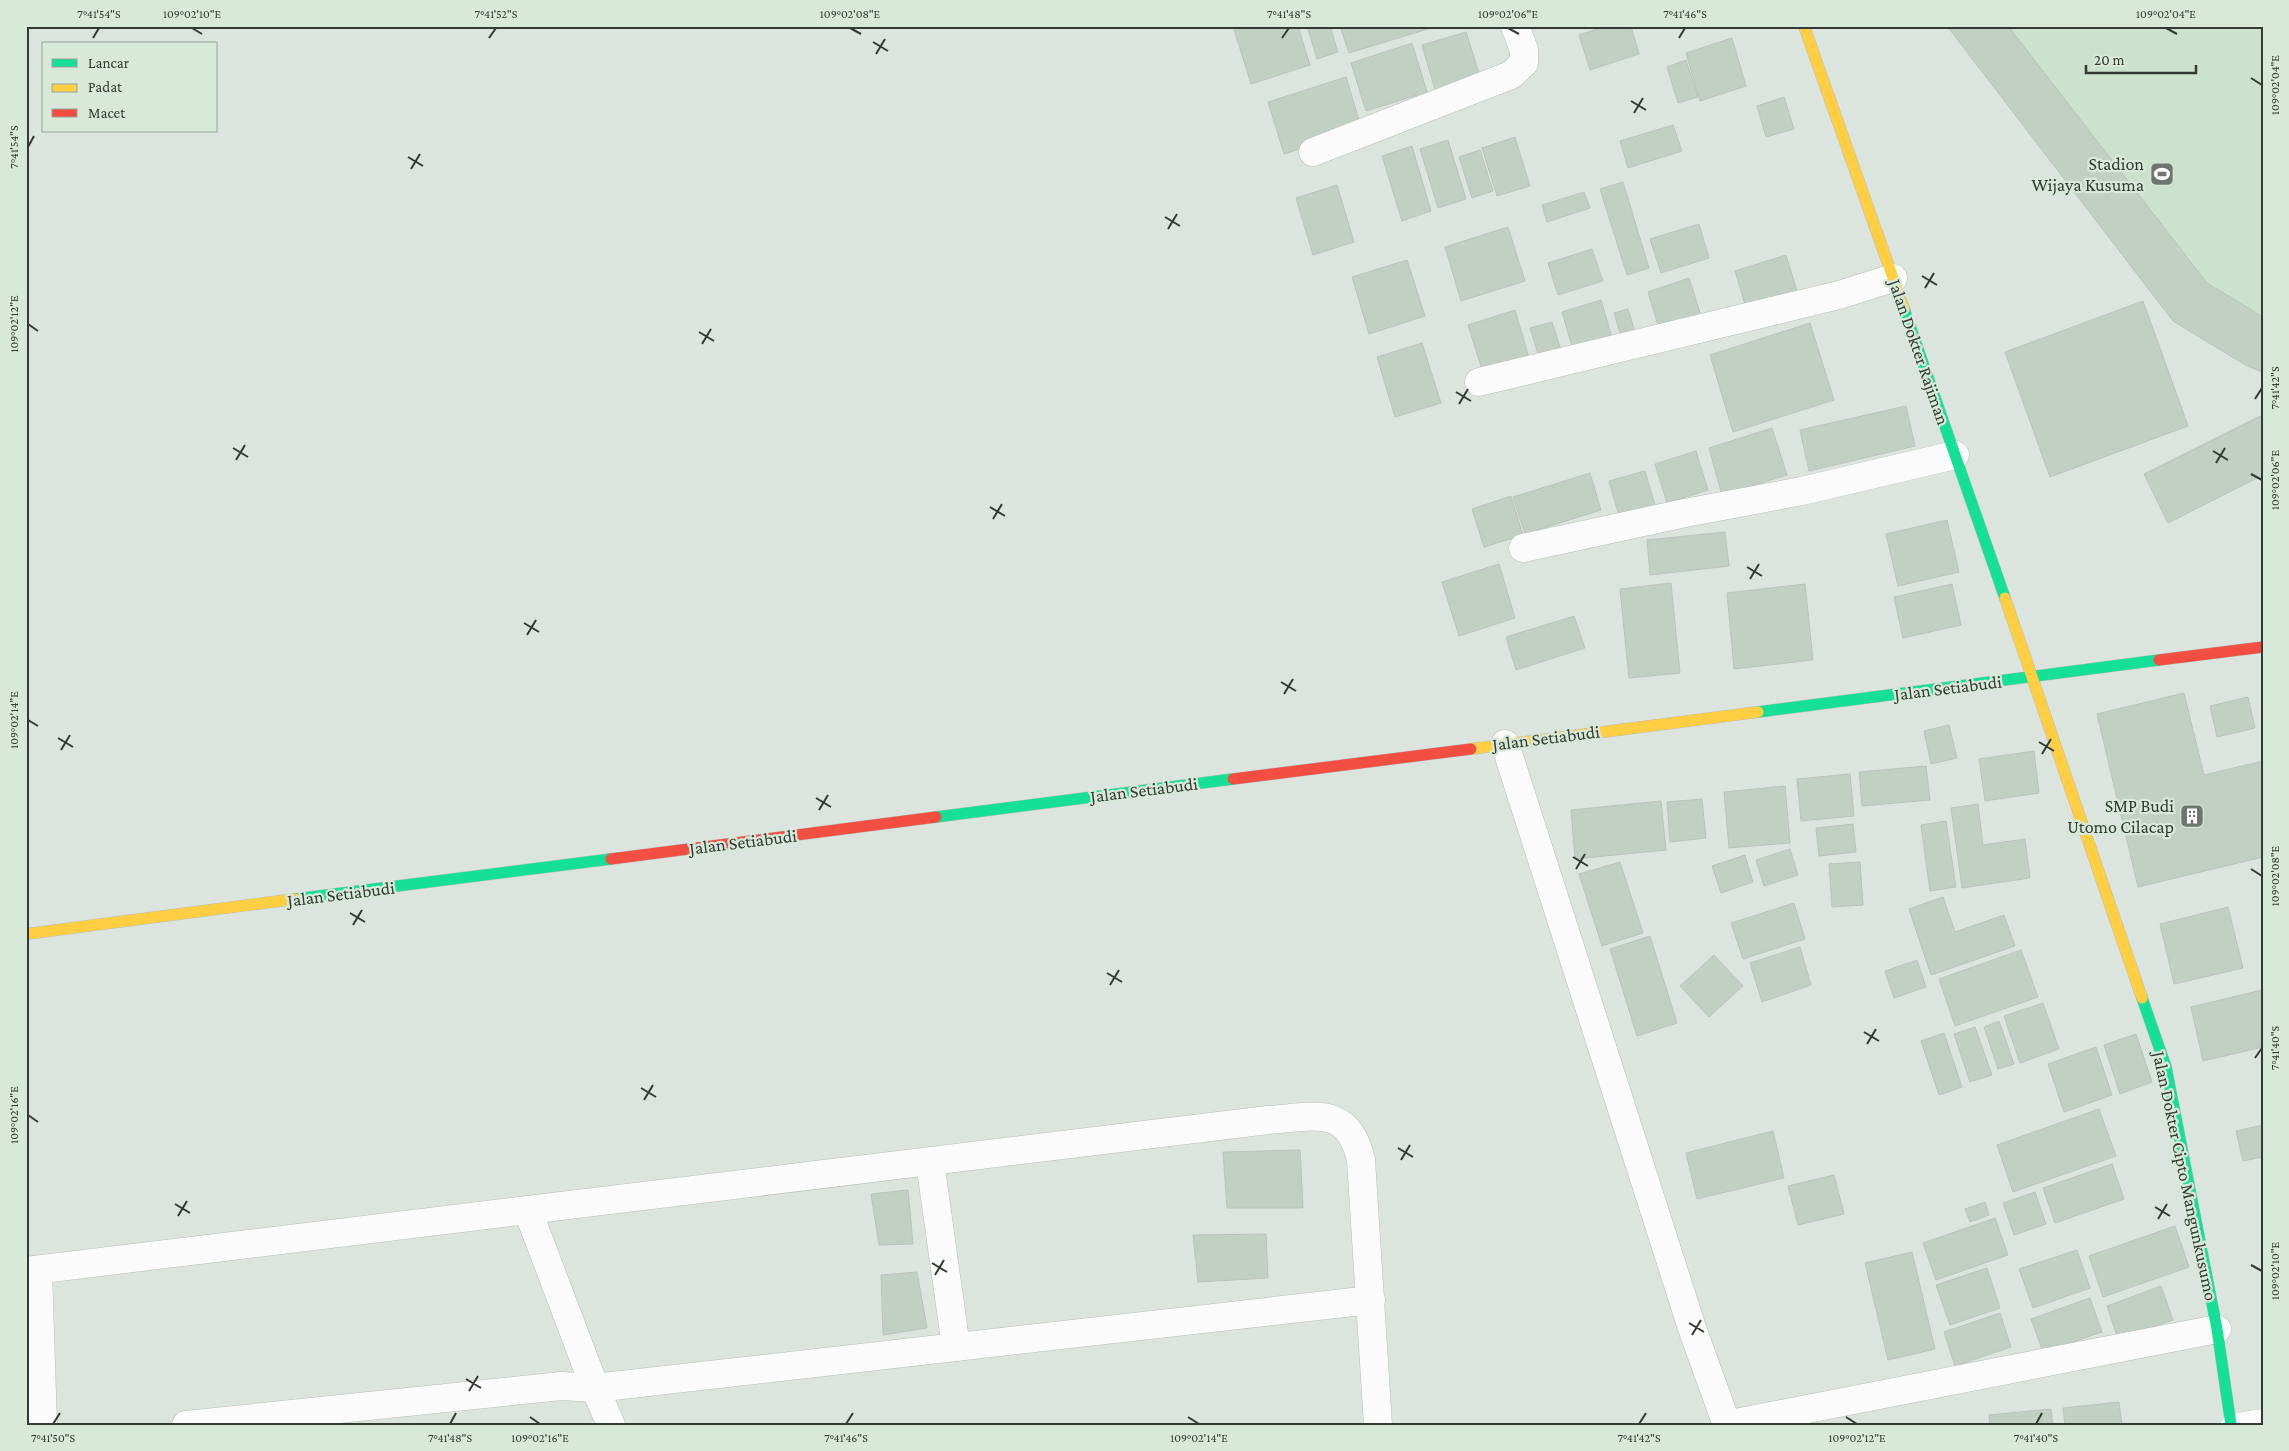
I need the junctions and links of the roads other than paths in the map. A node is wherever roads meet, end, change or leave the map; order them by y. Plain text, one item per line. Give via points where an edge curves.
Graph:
1 (1515, 26) edge
2 (1804, 26) edge
3 (1313, 152) dead end
4 (1894, 278) junction
5 (1479, 382) dead end
6 (1954, 454) junction
7 (1523, 548) dead end
8 (2263, 647) edge
9 (2034, 677) junction
10 (1506, 744) junction
11 (26, 934) edge
12 (930, 1162) junction
13 (528, 1211) junction
14 (32, 1270) edge
15 (1371, 1300) junction
16 (2217, 1329) junction
17 (956, 1347) junction
18 (595, 1388) junction
19 (2263, 1419) edge
20 (2231, 1424) edge
21 (43, 1425) edge
22 (186, 1425) edge
23 (611, 1425) edge
24 (1378, 1425) edge
25 (1726, 1425) edge

1 - 3 street via 1524,50 1524,63 1511,75
2 - 4 street, Jalan Dokter Rajiman
4 - 5 street via 1829,297
4 - 6 street, Jalan Dokter Rajiman
6 - 7 street via 1802,491
6 - 9 street, Jalan Dokter Rajiman
8 - 9 street, Jalan Setiabudi
9 - 10 street, Jalan Setiabudi
9 - 16 street, Jalan Dokter Cipto Mangunkusumo via 2166,1067
10 - 11 street, Jalan Setiabudi
10 - 25 street via 1693,1331
12 - 13 street
12 - 15 street via 1268,1120 1316,1116 1332,1119 1345,1126 1356,1141 1361,1160
12 - 17 street
13 - 14 street
13 - 18 street
14 - 21 street
15 - 17 street
15 - 24 street
16 - 20 street, Jalan Dokter Cipto Mangunkusumo
16 - 25 street
17 - 18 street
18 - 22 street via 561,1386
18 - 23 street
19 - 20 lane

